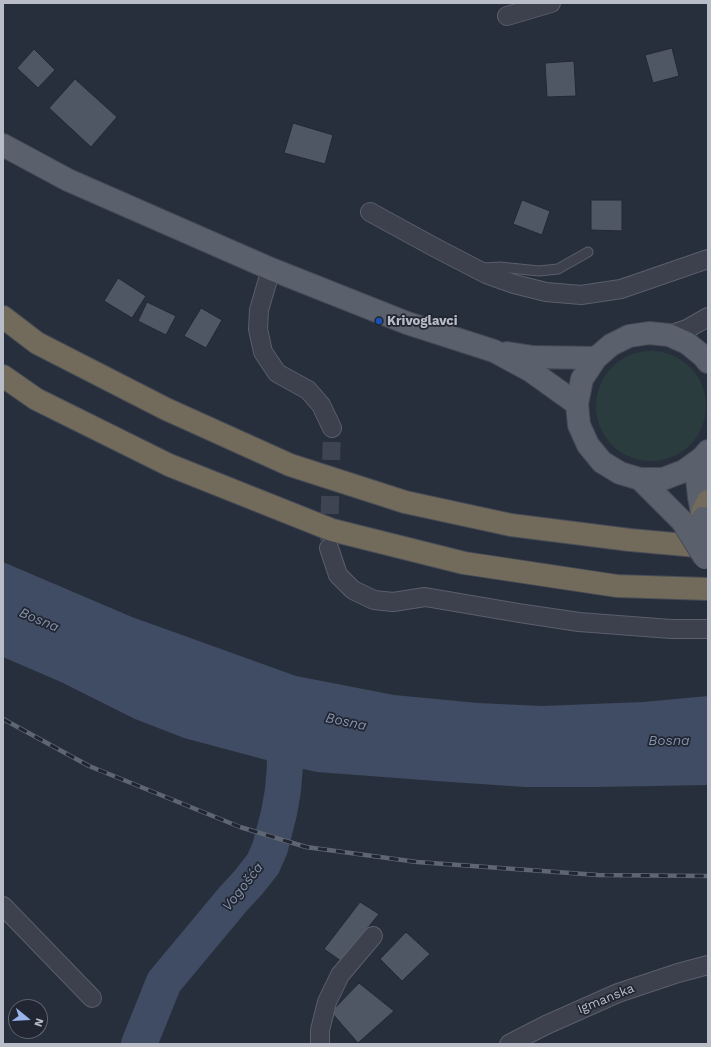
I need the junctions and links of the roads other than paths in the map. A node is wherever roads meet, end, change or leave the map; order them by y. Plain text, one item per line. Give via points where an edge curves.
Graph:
1 (552, 3) edge
2 (507, 16) dead end
3 (3, 145) edge
4 (370, 212) dead end
5 (588, 252) dead end
6 (708, 260) edge
7 (271, 269) junction
8 (476, 269) junction
9 (708, 317) edge
10 (3, 318) edge
11 (668, 335) junction
12 (494, 352) junction
13 (596, 358) junction
14 (708, 362) edge
15 (3, 376) edge
16 (577, 404) junction
17 (332, 428) tunnel mouth
18 (705, 455) edge
19 (640, 479) junction
20 (705, 511) edge
21 (329, 548) tunnel mouth
22 (707, 557) edge
23 (708, 588) edge
24 (708, 629) edge
25 (3, 906) edge
26 (373, 936) dead end
27 (708, 965) edge
28 (92, 998) dead end
29 (320, 1044) edge
30 (509, 1044) edge

1 - 2 street
3 - 7 main road via 68,180
4 - 8 street
5 - 8 lane via 558,269
6 - 8 street via 621,289 581,295 546,292 514,284
7 - 12 main road via 407,323
7 - 17 street via 259,310 258,329 263,352 278,373 308,390 321,406
9 - 11 street via 687,329
10 - 22 highway via 37,343 166,409 290,466 406,502 511,525 630,540
11 - 13 main road via 649,333 629,336 611,345
11 - 14 main road via 688,343
12 - 13 main road via 533,357
12 - 16 main road via 530,371
13 - 16 main road via 582,379
15 - 23 highway via 36,399 169,466 332,530 464,563 617,586
16 - 19 main road via 579,425 588,445 602,462 620,473
18 - 19 main road via 684,471 663,479
18 - 20 main road via 697,478 699,497
19 - 22 main road, bridge via 682,521
20 - 22 main road, bridge
21 - 24 street via 338,575 353,590 374,600 394,602 425,597 578,622
25 - 28 street
26 - 29 street via 340,975 327,1002 320,1030
27 - 30 street, Igmanska via 618,993 546,1024

